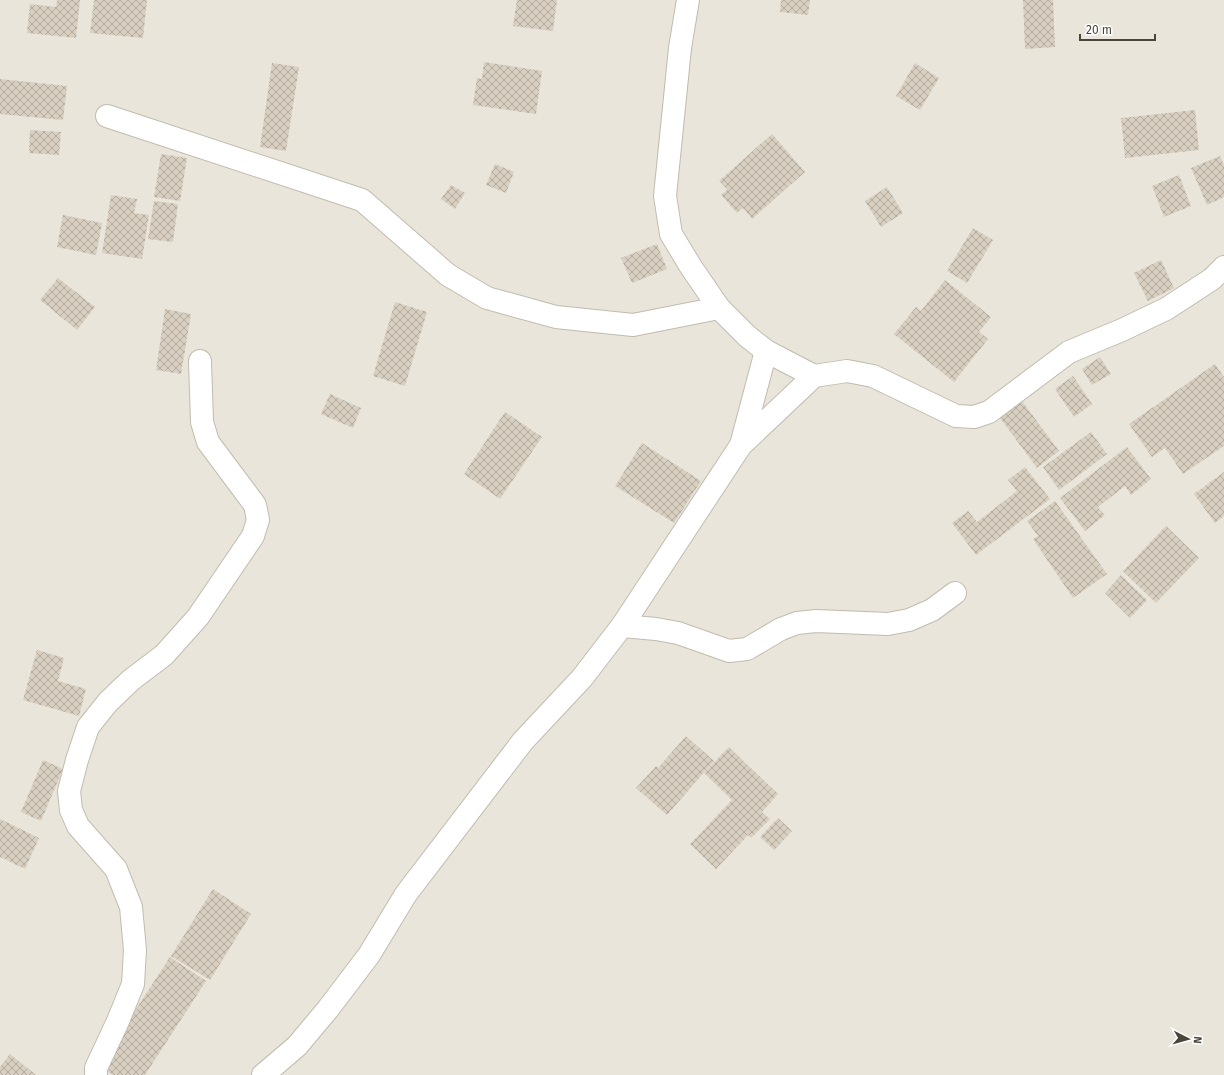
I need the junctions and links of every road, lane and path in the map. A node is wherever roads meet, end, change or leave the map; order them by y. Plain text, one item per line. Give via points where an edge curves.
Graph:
1 (688, 0) edge
2 (106, 116) dead end
3 (1224, 267) edge
4 (719, 308) junction
5 (766, 351) junction
6 (200, 361) dead end
7 (814, 376) junction
8 (741, 445) junction
9 (955, 593) dead end
10 (622, 626) junction
11 (96, 1075) edge
12 (263, 1075) edge

1 - 4 street via 680,48 665,196 671,234 690,267
2 - 4 street via 362,200 448,275 487,298 556,317 633,325
3 - 7 street via 1212,280 1166,309 1069,352 989,412 974,417 956,416 873,376 847,371
4 - 5 street
5 - 7 street
5 - 8 street
6 - 11 street via 202,422 208,442 255,505 258,520 252,536 198,617 164,655 131,680 108,702 88,727 77,760 69,791 71,810 78,826 116,870 131,907 135,950 133,984 96,1068
7 - 8 street
8 - 10 street
9 - 10 street via 932,610 909,620 888,624 816,621 796,623 780,629 746,649 729,651 678,633
10 - 12 street via 582,678 523,741 406,894 369,955 328,1010 297,1046

